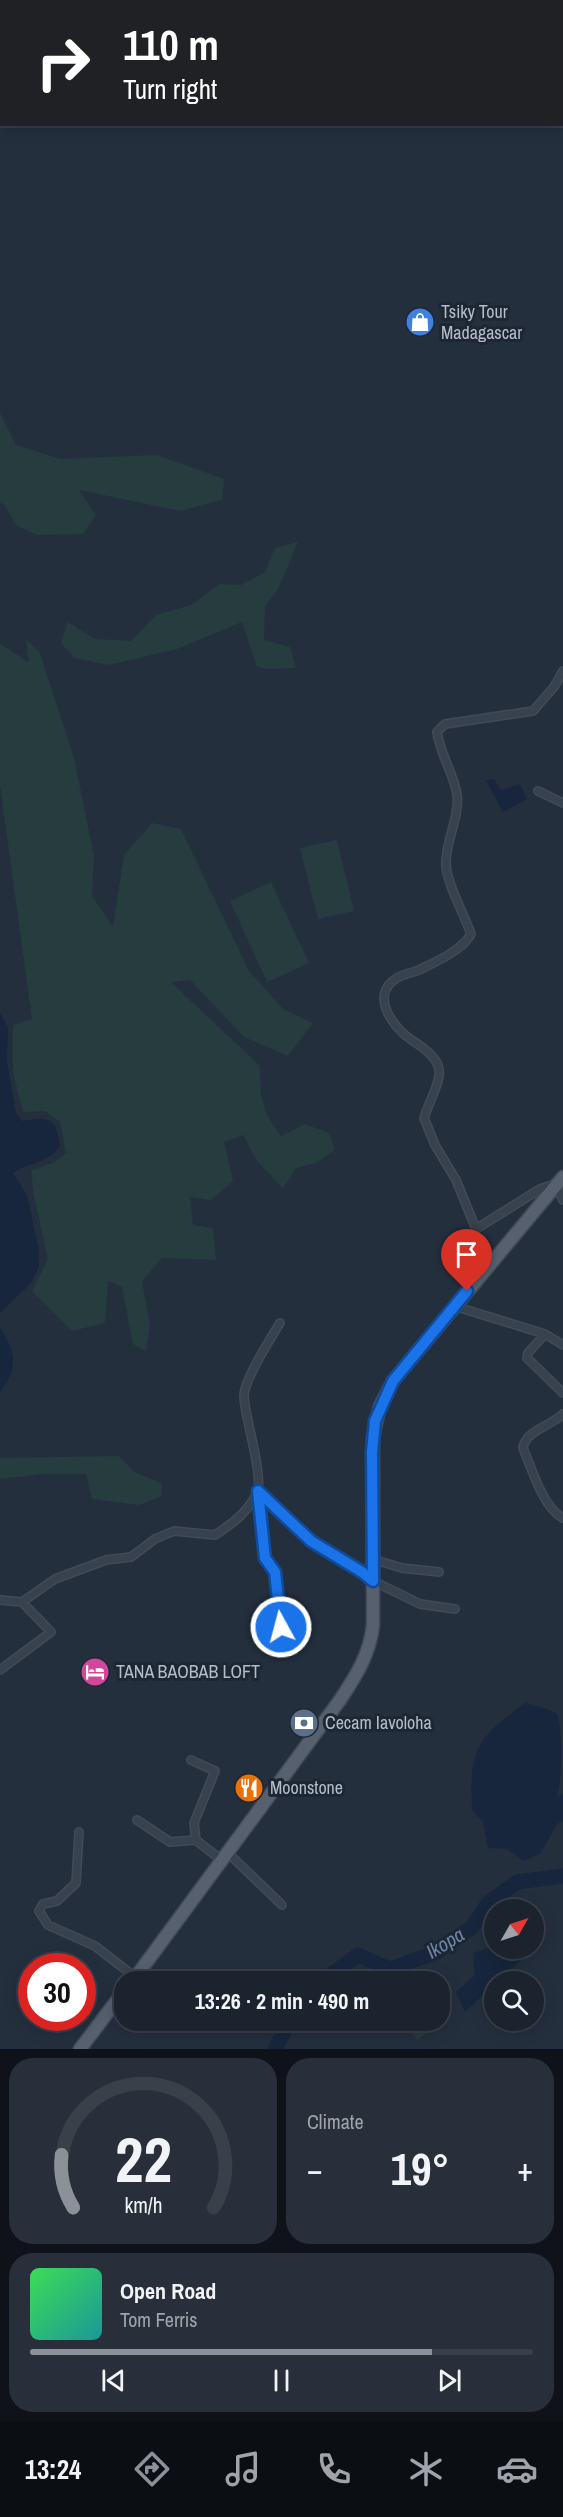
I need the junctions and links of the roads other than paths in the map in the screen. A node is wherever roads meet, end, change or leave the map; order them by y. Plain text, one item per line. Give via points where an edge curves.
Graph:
1 (0, 93) edge
2 (0, 98) edge
3 (563, 671) edge
4 (538, 791) dead end
5 (563, 803) edge
6 (559, 1181) edge
7 (563, 1200) edge
8 (454, 1306) junction
9 (280, 1323) dead end
10 (545, 1334) junction
11 (563, 1345) edge
12 (563, 1393) edge
13 (563, 1414) edge
14 (258, 1491) junction
15 (563, 1518) edge
16 (372, 1559) junction
17 (439, 1572) dead end
18 (373, 1581) junction
19 (0, 1600) edge
20 (22, 1602) junction
21 (455, 1609) dead end
22 (269, 1648) dead end
23 (0, 1670) edge
24 (191, 1760) dead end
25 (137, 1821) dead end
26 (79, 1832) dead end
27 (196, 1840) junction
28 (224, 1855) junction
29 (282, 1905) dead end
30 (124, 1971) edge
31 (139, 1971) edge
32 (114, 2004) edge
33 (80, 2049) edge

1 - 2 street
3 - 6 street via 533,711 445,724 437,732 457,797 446,864 471,934 467,942 419,970 396,978 384,999 390,1020 438,1062 441,1074 424,1118 476,1229
4 - 5 street
6 - 7 street
6 - 8 main road
8 - 10 street
8 - 16 main road via 393,1381 377,1414 372,1452
9 - 14 street via 243,1395
10 - 11 street
10 - 12 street via 527,1358
13 - 15 street via 530,1435 523,1448 547,1503
14 - 18 street via 311,1541
14 - 20 street via 237,1520 215,1536 174,1531 131,1557 106,1560 55,1579
14 - 22 street via 265,1558 275,1572 281,1627
16 - 17 street via 402,1568
16 - 18 main road
18 - 21 street via 420,1604
18 - 28 main road via 371,1641 356,1675
19 - 20 street
20 - 23 street via 51,1632
24 - 27 street via 215,1771 194,1823
25 - 27 street via 170,1842
26 - 30 street via 76,1883 57,1901 43,1904 39,1911 48,1925 95,1946
27 - 28 street
28 - 29 street
28 - 31 main road
32 - 33 main road

